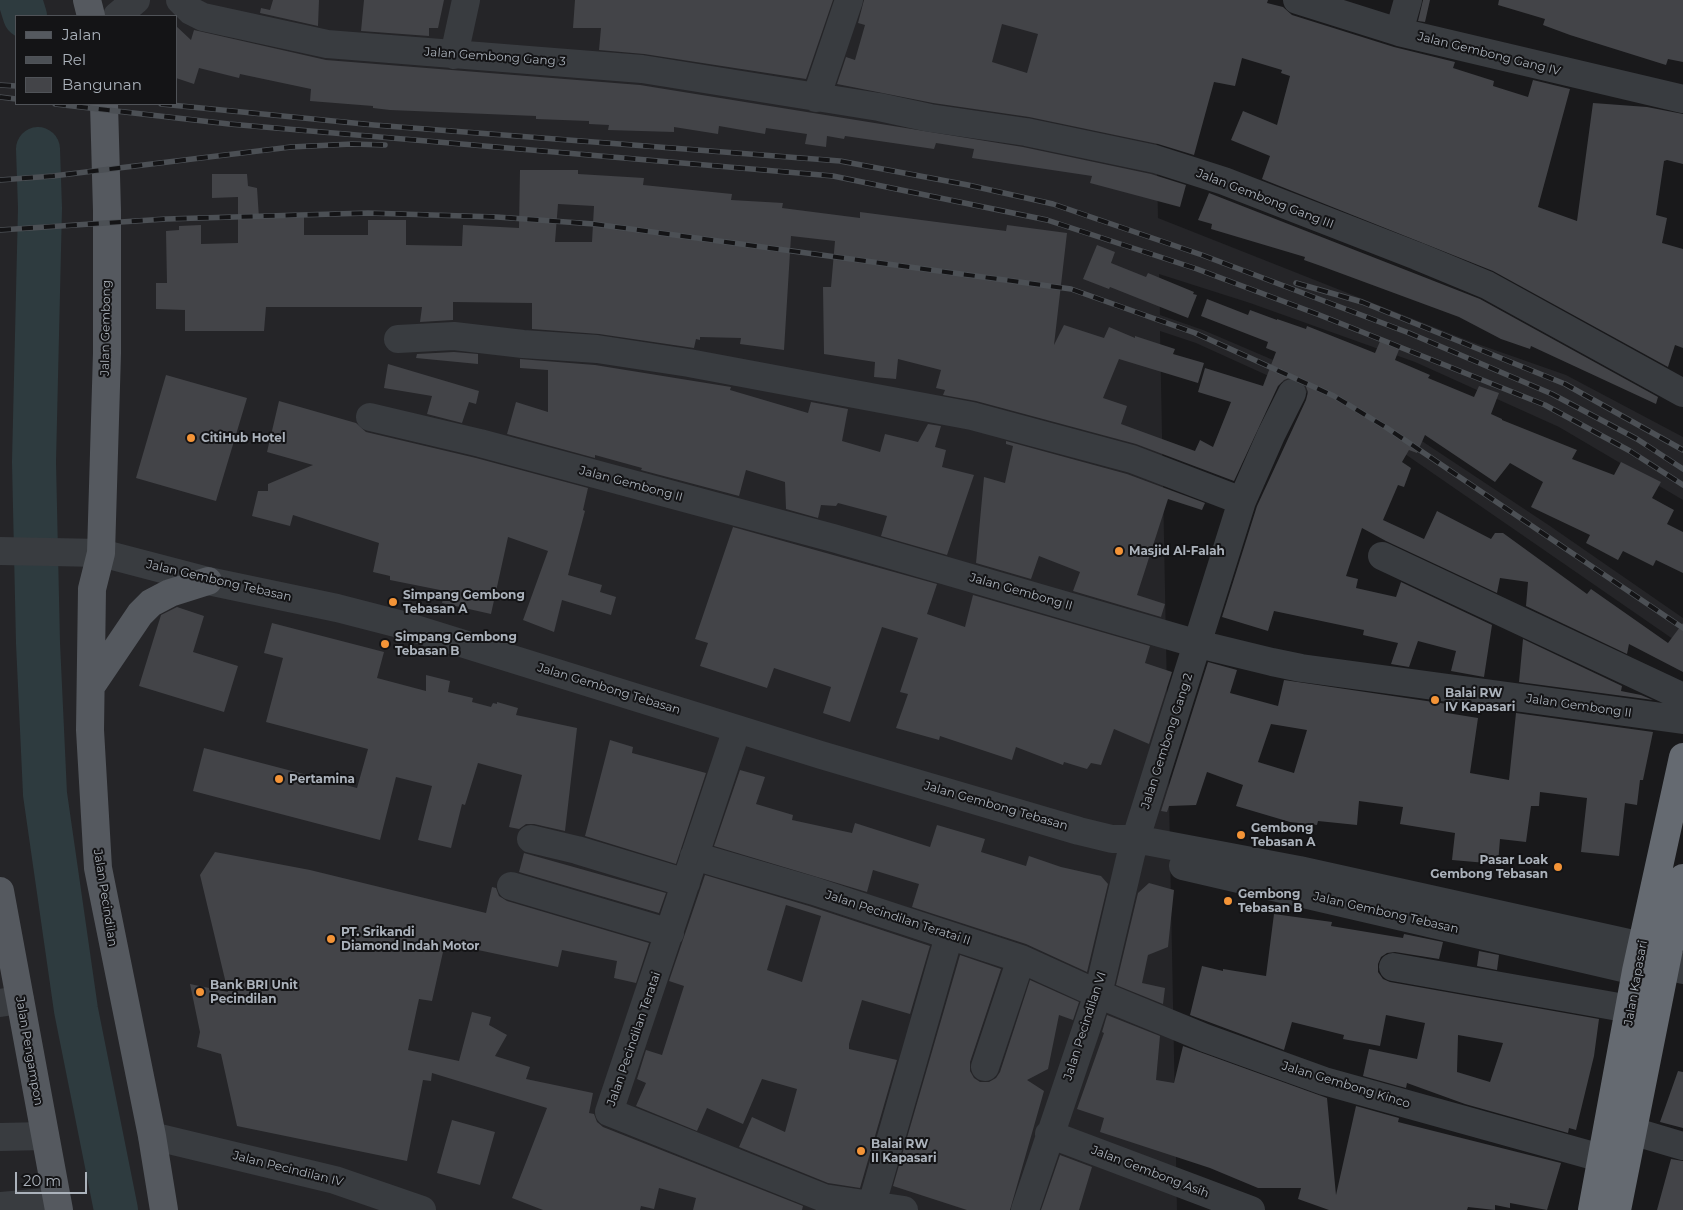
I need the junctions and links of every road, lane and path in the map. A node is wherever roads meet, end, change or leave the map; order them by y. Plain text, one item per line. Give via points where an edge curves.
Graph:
1 (87, 0) edge
2 (136, 0) edge
3 (180, 0) edge
4 (466, 0) edge
5 (849, 0) edge
6 (1297, 0) edge
7 (1408, 0) edge
8 (91, 15) edge
9 (118, 15) edge
10 (1398, 32) junction
11 (454, 55) junction
12 (816, 98) junction
13 (1683, 100) edge
14 (104, 105) edge
15 (398, 339) dead end
16 (1292, 393) dead end
17 (1683, 393) edge
18 (370, 417) dead end
19 (1242, 502) junction
20 (0, 550) edge
21 (101, 552) junction
22 (1382, 556) dead end
23 (208, 581) junction
24 (1198, 644) junction
25 (92, 684) junction
26 (1683, 697) edge
27 (1683, 720) edge
28 (737, 729) junction
29 (1683, 757) edge
30 (531, 839) dead end
31 (1126, 844) junction
32 (694, 856) junction
33 (1683, 878) edge
34 (686, 883) junction
35 (511, 886) dead end
36 (0, 891) edge
37 (3, 925) edge
38 (670, 933) junction
39 (949, 936) junction
40 (1021, 958) junction
41 (1639, 959) junction
42 (1393, 967) dead end
43 (1673, 967) edge
44 (1098, 994) junction
45 (10, 1002) edge
46 (1630, 1009) junction
47 (985, 1067) dead end
48 (1632, 1131) junction
49 (1049, 1134) junction
50 (45, 1136) junction
51 (152, 1136) junction
52 (0, 1137) edge
53 (1683, 1146) edge
54 (1601, 1158) junction
55 (822, 1204) edge
56 (872, 1204) junction
57 (0, 1206) edge
58 (58, 1206) edge
59 (164, 1210) edge
60 (422, 1210) edge
61 (904, 1210) edge
62 (1025, 1210) edge
63 (1251, 1210) edge
64 (1592, 1210) edge
65 (1617, 1210) edge

1 - 8 main road
2 - 9 street
3 - 11 street, Jalan Gembong Gang 3 via 203,17 327,44
4 - 11 street
5 - 12 street
6 - 10 street, Jalan Gembong Gang IV
7 - 10 street
10 - 13 street, Jalan Gembong Gang IV
11 - 12 street, Jalan Gembong Gang 3 via 642,69
12 - 17 street, Jalan Gembong Gang III via 1026,132 1155,160 1224,181 1486,285
14 - 21 main road, Jalan Gembong via 107,353
15 - 19 street via 454,336 597,349 972,416 1132,459
16 - 19 street, Jalan Gembong Gang 2
18 - 24 street, Jalan Gembong II via 480,443 833,538
19 - 24 street, Jalan Gembong Gang 2
20 - 21 street, Jalan Gembong Tebasan
21 - 23 street, Jalan Gembong Tebasan
21 - 25 main road, Jalan Pecindilan via 92,589
22 - 26 street
23 - 25 main road via 151,603
23 - 28 street, Jalan Gembong Tebasan via 403,625
24 - 27 street, Jalan Gembong II via 1301,668
24 - 31 street, Jalan Gembong Gang 2
25 - 51 main road, Jalan Pecindilan via 90,730 98,868
28 - 31 street, Jalan Gembong Tebasan
28 - 32 street, Jalan Pecindilan Teratai
29 - 41 highway, Jalan Kapasari
30 - 34 street
31 - 41 street, Jalan Gembong Tebasan
31 - 44 street, Jalan Pecindilan VI
32 - 34 street, Jalan Pecindilan Teratai
32 - 39 street, Jalan Pecindilan Teratai II via 814,890
33 - 43 highway, Jalan Kapasari
34 - 38 street, Jalan Pecindilan Teratai
35 - 38 street
36 - 37 main road, Jalan Pengampon
37 - 45 main road, Jalan Pengampon
38 - 55 street, Jalan Pecindilan Teratai via 609,1112
39 - 40 street, Jalan Pecindilan Teratai II
39 - 56 street
40 - 44 street, Jalan Pecindilan Teratai II
40 - 47 street
41 - 43 street, Jalan Gembong Tebasan
41 - 46 highway, Jalan Kapasari
42 - 46 street
43 - 48 highway, Jalan Kapasari
44 - 49 street, Jalan Pecindilan VI
44 - 54 street, Jalan Gembong Kinco via 1205,1038 1324,1081
45 - 50 main road, Jalan Pengampon
46 - 54 highway, Jalan Kapasari
48 - 53 street
48 - 65 highway, Jalan Kapasari
49 - 62 street, Jalan Pecindilan VI
49 - 63 street, Jalan Gembong Asih
50 - 52 street
50 - 58 main road, Jalan Pengampon
51 - 59 main road, Jalan Pecindilan
51 - 60 street, Jalan Pecindilan IV via 335,1180
54 - 64 highway, Jalan Kapasari
55 - 56 street, Jalan Pecindilan Teratai
56 - 61 street, Jalan Pecindilan Teratai
57 - 58 street

